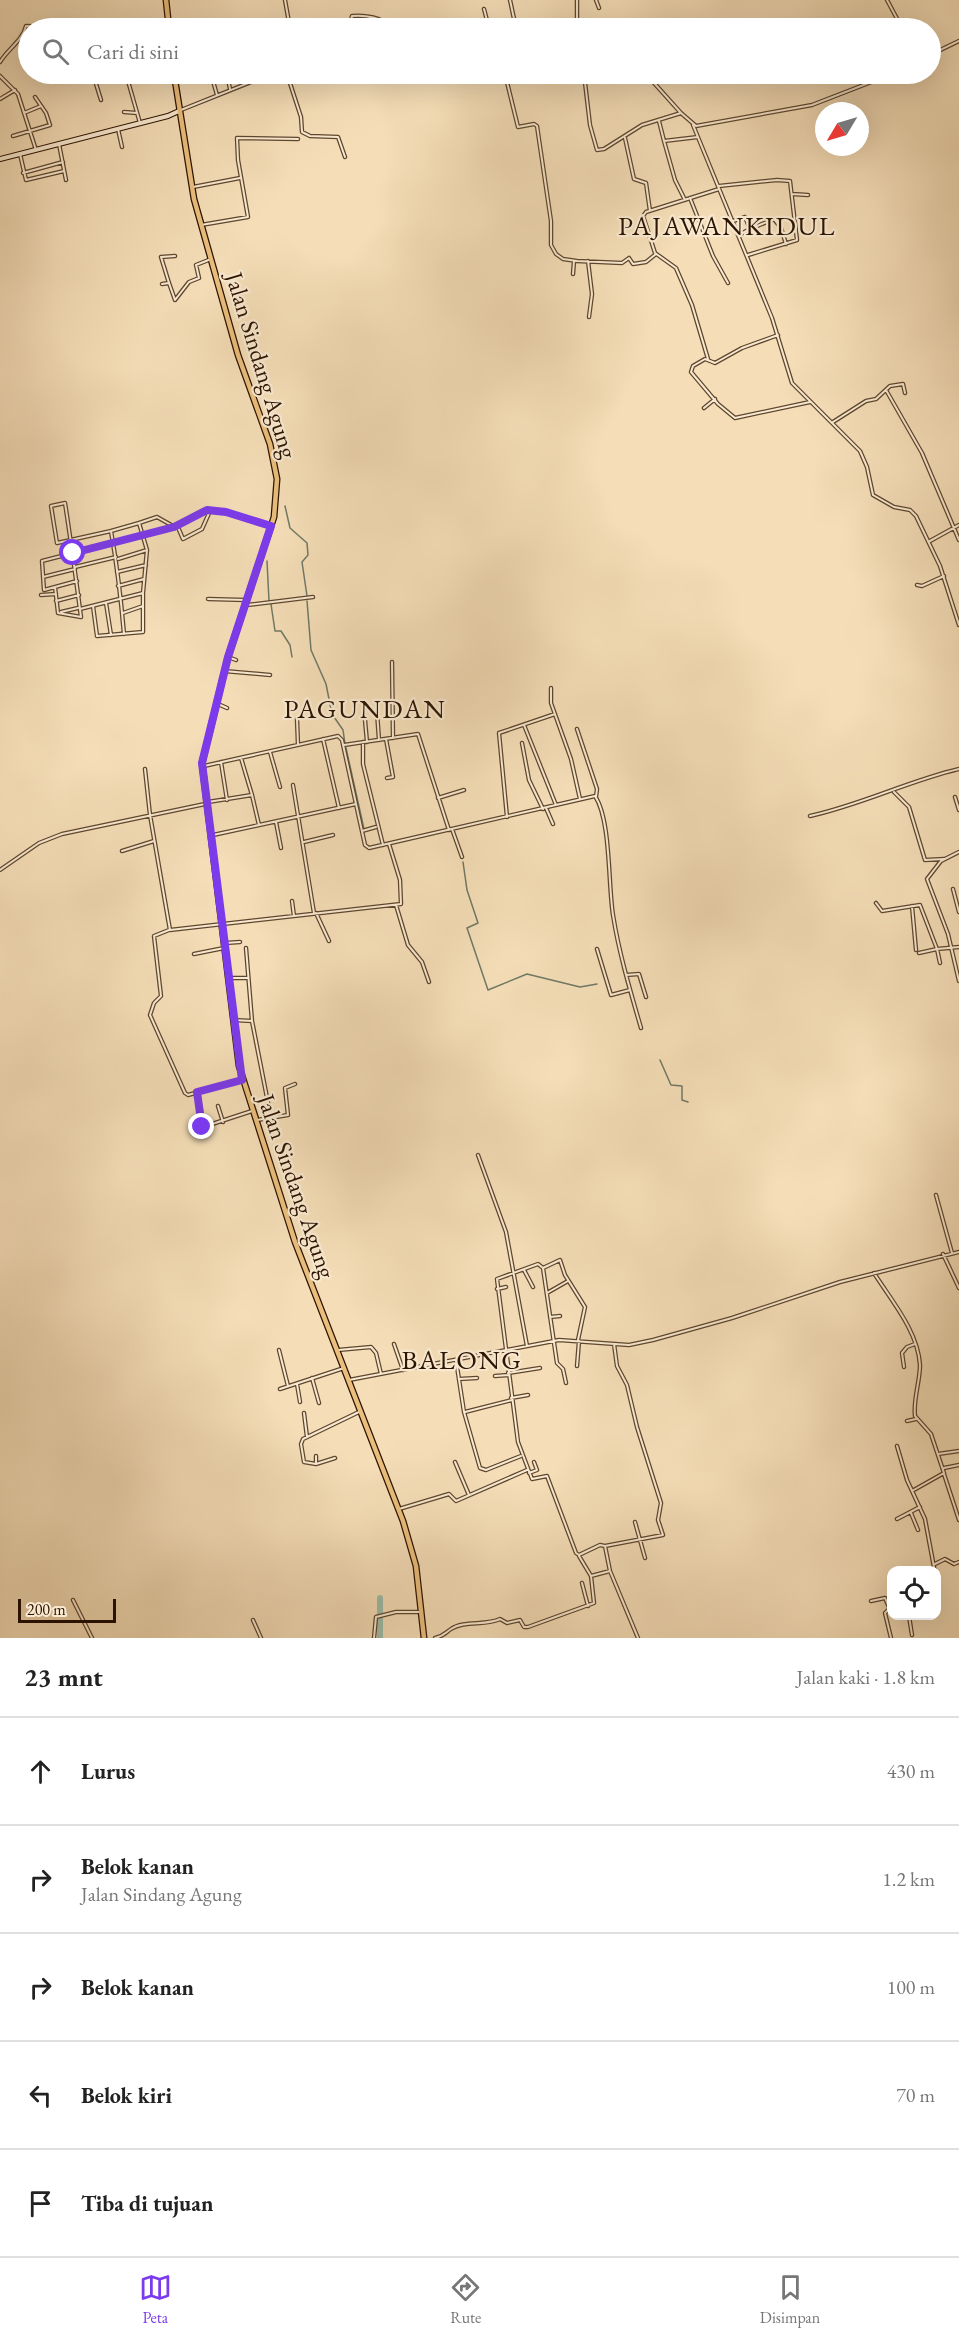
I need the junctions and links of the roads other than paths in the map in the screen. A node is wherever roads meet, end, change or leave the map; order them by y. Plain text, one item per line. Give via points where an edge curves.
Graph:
1 (166, 0) edge
2 (285, 0) edge
3 (510, 0) edge
4 (577, 0) edge
5 (596, 0) edge
6 (887, 0) edge
7 (598, 8) dead end
8 (484, 9) dead end
9 (168, 18) edge
10 (288, 18) edge
11 (352, 18) edge
12 (373, 18) edge
13 (486, 18) edge
14 (514, 18) edge
15 (577, 18) edge
16 (897, 18) edge
17 (18, 41) edge
18 (959, 41) edge
19 (941, 50) edge
20 (0, 62) edge
21 (0, 76) edge
22 (96, 84) edge
23 (129, 84) edge
24 (175, 84) edge
25 (214, 84) edge
26 (229, 84) edge
27 (244, 84) edge
28 (290, 84) edge
29 (507, 84) edge
30 (585, 84) edge
31 (655, 84) edge
32 (866, 84) edge
33 (230, 89) junction
34 (15, 90) junction
35 (217, 95) junction
36 (35, 97) dead end
37 (0, 98) edge
38 (101, 100) dead end
39 (41, 106) junction
40 (179, 111) junction
41 (124, 112) dead end
42 (24, 113) junction
43 (137, 113) junction
44 (681, 114) junction
45 (168, 116) junction
46 (180, 121) junction
47 (659, 121) junction
48 (140, 123) junction
49 (693, 125) junction
50 (118, 129) junction
51 (30, 131) junction
52 (13, 136) dead end
53 (624, 137) junction
54 (698, 137) junction
55 (298, 139) dead end
56 (664, 141) junction
57 (59, 144) junction
58 (122, 147) dead end
59 (36, 150) junction
60 (20, 154) junction
61 (345, 157) dead end
62 (0, 159) edge
63 (63, 162) junction
64 (64, 171) junction
65 (23, 173) junction
66 (240, 178) junction
67 (66, 180) dead end
68 (192, 187) junction
69 (719, 187) junction
70 (792, 194) junction
71 (808, 195) dead end
72 (690, 198) junction
73 (685, 200) junction
74 (650, 211) junction
75 (733, 221) junction
76 (201, 225) junction
77 (750, 229) junction
78 (738, 235) junction
79 (786, 244) junction
80 (656, 254) junction
81 (175, 256) dead end
82 (747, 256) junction
83 (211, 259) junction
84 (574, 261) junction
85 (588, 261) junction
86 (573, 274) dead end
87 (169, 283) junction
88 (728, 283) dead end
89 (162, 285) dead end
90 (589, 317) dead end
91 (778, 335) junction
92 (708, 359) junction
93 (886, 390) junction
94 (905, 393) dead end
95 (715, 399) junction
96 (810, 402) junction
97 (704, 408) dead end
98 (833, 422) junction
99 (210, 511) junction
100 (140, 523) junction
101 (959, 525) edge
102 (175, 526) junction
103 (271, 526) junction
104 (954, 527) junction
105 (111, 531) junction
106 (142, 536) junction
107 (71, 539) junction
108 (959, 540) edge
109 (929, 541) junction
110 (113, 543) junction
111 (147, 550) junction
112 (73, 553) junction
113 (117, 558) junction
114 (146, 565) junction
115 (75, 568) junction
116 (116, 572) junction
117 (944, 576) junction
118 (43, 577) junction
119 (144, 579) junction
120 (77, 581) junction
121 (917, 585) dead end
122 (118, 586) junction
123 (55, 587) junction
124 (143, 593) junction
125 (56, 594) junction
126 (78, 595) junction
127 (41, 596) dead end
128 (313, 597) dead end
129 (208, 599) dead end
130 (121, 600) junction
131 (56, 601) junction
132 (106, 603) junction
133 (245, 603) junction
134 (93, 606) junction
135 (143, 606) junction
136 (80, 608) junction
137 (58, 613) junction
138 (122, 613) junction
139 (959, 625) edge
140 (124, 634) junction
141 (111, 635) junction
142 (228, 657) junction
143 (236, 660) dead end
144 (392, 662) dead end
145 (224, 671) junction
146 (270, 675) dead end
147 (551, 688) dead end
148 (216, 703) junction
149 (227, 708) dead end
150 (377, 712) dead end
151 (555, 714) junction
152 (297, 718) dead end
153 (365, 720) dead end
154 (524, 725) junction
155 (577, 729) dead end
156 (393, 738) junction
157 (323, 739) junction
158 (386, 739) junction
159 (379, 740) junction
160 (365, 742) junction
161 (522, 743) dead end
162 (298, 745) junction
163 (344, 745) junction
164 (270, 752) junction
165 (241, 758) junction
166 (221, 762) junction
167 (202, 767) junction
168 (145, 769) dead end
169 (959, 769) edge
170 (387, 778) dead end
171 (293, 785) dead end
172 (280, 787) dead end
173 (464, 790) dead end
174 (893, 791) junction
175 (252, 795) junction
176 (596, 797) junction
177 (955, 797) dead end
178 (438, 798) junction
179 (580, 798) junction
180 (227, 800) junction
181 (205, 803) junction
182 (356, 804) junction
183 (556, 805) junction
184 (339, 808) junction
185 (544, 809) junction
186 (959, 810) edge
187 (150, 815) junction
188 (810, 816) dead end
189 (299, 817) junction
190 (507, 817) junction
191 (276, 822) junction
192 (554, 824) dead end
193 (259, 826) junction
194 (377, 827) junction
195 (450, 830) junction
196 (362, 831) junction
197 (333, 835) dead end
198 (210, 836) junction
199 (154, 841) junction
200 (304, 842) junction
201 (389, 844) junction
202 (383, 845) junction
203 (280, 848) dead end
204 (122, 851) dead end
205 (959, 852) edge
206 (462, 857) dead end
207 (944, 859) junction
208 (0, 870) edge
209 (953, 889) dead end
210 (292, 901) dead end
211 (876, 903) dead end
212 (958, 904) edge
213 (396, 905) junction
214 (912, 906) junction
215 (959, 912) edge
216 (315, 913) junction
217 (294, 916) junction
218 (221, 923) junction
219 (170, 930) junction
220 (329, 941) dead end
221 (240, 942) dead end
222 (224, 945) junction
223 (959, 947) edge
224 (246, 948) dead end
225 (597, 949) dead end
226 (937, 949) junction
227 (951, 949) junction
228 (916, 950) dead end
229 (919, 953) dead end
230 (194, 954) dead end
231 (940, 963) dead end
232 (626, 975) junction
233 (228, 978) junction
234 (248, 978) junction
235 (959, 981) edge
236 (429, 982) dead end
237 (630, 990) junction
238 (646, 997) dead end
239 (233, 1020) junction
240 (252, 1021) junction
241 (641, 1028) dead end
242 (242, 1080) junction
243 (295, 1084) dead end
244 (197, 1092) junction
245 (218, 1106) dead end
246 (252, 1110) junction
247 (271, 1118) junction
248 (255, 1120) junction
249 (223, 1122) junction
250 (478, 1155) dead end
251 (936, 1195) dead end
252 (959, 1251) edge
253 (952, 1253) junction
254 (943, 1254) junction
255 (543, 1268) junction
256 (524, 1270) junction
257 (873, 1272) junction
258 (514, 1273) junction
259 (569, 1281) junction
260 (506, 1287) dead end
261 (533, 1287) dead end
262 (959, 1288) edge
263 (497, 1290) junction
264 (547, 1293) junction
265 (560, 1316) dead end
266 (550, 1317) junction
267 (553, 1341) junction
268 (579, 1341) junction
269 (394, 1344) dead end
270 (614, 1344) junction
271 (915, 1344) junction
272 (527, 1346) junction
273 (279, 1350) dead end
274 (336, 1350) junction
275 (506, 1350) junction
276 (456, 1360) junction
277 (577, 1366) dead end
278 (344, 1368) junction
279 (540, 1368) dead end
280 (904, 1368) dead end
281 (403, 1370) junction
282 (381, 1374) junction
283 (508, 1374) junction
284 (495, 1376) dead end
285 (312, 1378) junction
286 (477, 1378) dead end
287 (349, 1380) junction
288 (459, 1380) junction
289 (297, 1383) junction
290 (566, 1383) dead end
291 (288, 1386) junction
292 (280, 1389) dead end
293 (528, 1395) dead end
294 (511, 1399) junction
295 (300, 1402) dead end
296 (319, 1403) dead end
297 (361, 1411) junction
298 (464, 1412) junction
299 (304, 1413) dead end
300 (916, 1419) junction
301 (907, 1421) dead end
302 (308, 1437) junction
303 (897, 1446) dead end
304 (959, 1451) edge
305 (938, 1454) junction
306 (316, 1456) dead end
307 (522, 1456) junction
308 (335, 1458) dead end
309 (455, 1462) dead end
310 (534, 1462) dead end
311 (316, 1464) junction
312 (959, 1465) edge
313 (943, 1469) junction
314 (528, 1471) junction
315 (944, 1473) junction
316 (912, 1491) junction
317 (469, 1495) junction
318 (920, 1507) junction
319 (399, 1509) junction
320 (910, 1512) junction
321 (897, 1519) dead end
322 (959, 1520) edge
323 (635, 1522) dead end
324 (918, 1530) dead end
325 (640, 1540) junction
326 (605, 1546) junction
327 (579, 1556) junction
328 (645, 1558) dead end
329 (959, 1562) edge
330 (935, 1564) joint
331 (610, 1571) junction
332 (591, 1576) junction
333 (582, 1583) dead end
334 (73, 1600) dead end
335 (871, 1601) dead end
336 (887, 1601) edge
337 (588, 1606) junction
338 (887, 1610) edge
339 (421, 1612) junction
340 (253, 1620) dead end
341 (910, 1620) edge
342 (912, 1635) dead end
343 (92, 1638) edge
344 (261, 1638) edge
345 (374, 1638) edge
346 (424, 1638) edge
347 (435, 1638) edge
348 (638, 1638) edge
349 (891, 1638) edge

1 - 9 main road
2 - 10 street
3 - 14 street
4 - 15 street
5 - 7 street
6 - 16 street
8 - 13 street
11 - 12 street
17 - 20 street
18 - 19 street
21 - 34 street
22 - 38 street
23 - 43 street
24 - 40 main road, Jalan Sindang Agung
25 - 35 street
26 - 33 street
27 - 33 street
28 - 61 street via 302,132 338,137
29 - 84 street via 518,127 537,126 551,245 559,257
30 - 53 street via 596,148 600,150
31 - 44 street
32 - 49 street via 812,105
33 - 35 street
34 - 37 street
34 - 42 street
35 - 40 street
36 - 39 street
39 - 42 street
39 - 51 street via 50,125
40 - 45 main road
40 - 46 main road, Jalan Sindang Agung
41 - 43 street
42 - 51 street
43 - 48 street
44 - 47 street
44 - 49 street
45 - 46 main road
45 - 48 main road
46 - 68 main road, Jalan Sindang Agung
47 - 53 street via 642,125
47 - 56 street
48 - 50 main road
49 - 54 street
50 - 57 main road
50 - 58 street
51 - 52 street
51 - 59 street
53 - 74 street via 634,179 646,183
54 - 56 street
54 - 69 street
55 - 66 street via 237,138
56 - 73 street
57 - 59 main road
57 - 63 street
59 - 60 main road
60 - 62 main road
60 - 65 street
63 - 64 street
63 - 65 street
64 - 65 street via 27,180
64 - 67 street
66 - 68 street
66 - 76 street via 248,218
68 - 76 main road, Jalan Sindang Agung
69 - 70 street via 787,179
69 - 72 street
69 - 75 street
70 - 71 street
70 - 79 street via 798,238
72 - 73 street
72 - 88 street
73 - 74 street
74 - 80 street via 643,216
75 - 77 street via 746,218
75 - 78 street
76 - 83 main road, Jalan Sindang Agung
77 - 78 street
77 - 79 street via 774,219
78 - 82 street
79 - 82 street
80 - 85 street via 633,264 629,258 622,263
80 - 92 street via 678,274 692,304
81 - 87 street via 161,257
82 - 91 street
83 - 87 street via 196,265 199,278 189,282 175,300
83 - 103 main road, Jalan Sindang Agung via 274,460 277,498
84 - 85 street
84 - 86 street
85 - 90 street via 592,294
87 - 89 street
91 - 92 street via 715,363
91 - 96 street via 792,383
92 - 95 street via 693,366 691,372
93 - 94 street via 899,383
93 - 98 street
93 - 104 street via 922,453
95 - 96 street via 735,418
95 - 97 street
96 - 98 street
98 - 109 street via 862,453 873,495 914,513
99 - 102 street via 200,512
99 - 102 street via 202,528 183,539
99 - 103 street
100 - 102 street via 158,517
100 - 105 street
100 - 106 street
101 - 104 street
102 - 106 street
103 - 133 main road, Jalan Sindang Agung
104 - 108 street
104 - 109 street
105 - 107 street
105 - 110 street
106 - 110 street
106 - 111 street
107 - 107 street via 65,503 51,507 57,543
107 - 112 street
109 - 117 street
110 - 112 street
110 - 113 street
111 - 113 street
111 - 114 street
112 - 115 street
112 - 118 street via 42,561
113 - 115 street
113 - 116 street
114 - 116 street
114 - 119 street
115 - 118 street
115 - 120 street
116 - 122 street
117 - 121 street
117 - 139 street
118 - 123 street via 44,590
119 - 122 street
119 - 124 street
120 - 123 street
120 - 126 street
122 - 130 street
123 - 125 street
124 - 130 street
124 - 135 street
125 - 127 street
125 - 131 street
126 - 131 street
126 - 136 street
128 - 133 street
129 - 133 street
130 - 132 street
130 - 138 street
131 - 137 street
132 - 134 street
132 - 141 street
133 - 142 main road, Jalan Sindang Agung
134 - 136 street
134 - 141 street via 97,636
135 - 138 street
135 - 140 street via 143,632
136 - 137 street
136 - 137 street via 81,616
138 - 140 street
140 - 141 street
142 - 143 street
142 - 145 main road, Jalan Sindang Agung
144 - 156 street
145 - 146 street
145 - 148 main road, Jalan Sindang Agung
147 - 151 street
148 - 149 street
148 - 167 main road, Jalan Sindang Agung
150 - 159 street
151 - 154 street
151 - 179 street
152 - 162 street
153 - 160 street
154 - 183 street
154 - 190 street via 499,734
155 - 176 street via 597,789
156 - 158 street
156 - 178 street via 418,734
157 - 162 street
157 - 163 street via 338,736
157 - 184 street
158 - 159 street
158 - 170 street via 393,777
159 - 160 street
160 - 163 street
160 - 194 street via 363,764
161 - 185 street via 529,780
162 - 164 street
163 - 182 street
164 - 165 street
164 - 172 street
165 - 166 street
165 - 175 street
166 - 167 street
166 - 180 street
167 - 181 main road, Jalan Sindang Agung
168 - 187 street
169 - 174 street via 920,778
171 - 189 street
173 - 178 street
174 - 188 street
174 - 207 street via 909,807 925,860
175 - 180 street
175 - 193 street
176 - 179 street
176 - 232 street via 604,822 612,913
177 - 186 street
178 - 195 street
179 - 183 street
180 - 181 street
181 - 187 street
181 - 198 main road, Jalan Sindang Agung
182 - 184 street
182 - 196 street
183 - 185 street
184 - 189 street
185 - 190 street
185 - 192 street
187 - 199 street
187 - 208 street via 65,833 39,843
189 - 191 street
189 - 200 street
190 - 195 street
191 - 193 street
191 - 203 street
193 - 198 street
194 - 196 street
194 - 202 street
195 - 201 street
195 - 206 street
196 - 202 street via 366,848
197 - 200 street
198 - 218 main road, Jalan Sindang Agung
199 - 204 street
199 - 219 street
200 - 216 street
201 - 202 street
201 - 213 street via 403,901
205 - 207 street
207 - 227 street via 927,879
209 - 212 street
210 - 217 street
211 - 214 street via 882,911
212 - 215 street
213 - 216 street
213 - 236 street via 408,945 422,962
214 - 226 street via 922,907
214 - 228 street
216 - 217 street
216 - 220 street
217 - 218 street
218 - 219 street
218 - 222 main road, Jalan Sindang Agung
219 - 244 street via 154,936 162,994 154,1003 151,1018 185,1093
221 - 222 street
222 - 230 street
222 - 233 main road, Jalan Sindang Agung
223 - 227 street
224 - 234 street
225 - 237 street via 611,995
226 - 227 street
226 - 229 street
226 - 231 street
227 - 235 street
232 - 237 street
232 - 238 street via 639,974
233 - 234 street
233 - 239 main road, Jalan Sindang Agung
234 - 240 street
237 - 241 street
239 - 240 street
239 - 242 main road, Jalan Sindang Agung
240 - 247 street
242 - 244 street
242 - 246 main road, Jalan Sindang Agung
243 - 247 street via 285,1088 288,1115
244 - 249 street via 202,1126
245 - 249 street
246 - 248 main road, Jalan Sindang Agung
246 - 249 street
247 - 248 street
248 - 274 main road, Jalan Sindang Agung
250 - 258 street via 506,1232
251 - 253 street
252 - 253 street
253 - 254 street
254 - 257 street
254 - 262 street
255 - 256 street via 538,1264
255 - 259 street via 560,1260
255 - 264 street
256 - 258 street
256 - 261 street
257 - 270 street via 713,1324 645,1342
257 - 271 street
258 - 263 street via 498,1278
258 - 272 street
259 - 264 street
259 - 268 street via 585,1308
260 - 263 street
263 - 275 street
264 - 266 street
265 - 266 street
266 - 267 street
267 - 268 street
267 - 272 street
267 - 290 street
268 - 270 street
268 - 277 street
269 - 281 street
270 - 325 street via 617,1366 627,1385 661,1506 658,1520 663,1535
271 - 280 street via 902,1353
271 - 300 street via 920,1365
272 - 275 street
273 - 291 street
274 - 278 main road, Jalan Sindang Agung
274 - 282 street via 370,1346
275 - 276 street
275 - 283 street
276 - 281 street
276 - 288 street
278 - 285 street
278 - 287 main road, Jalan Sindang Agung
279 - 283 street
281 - 282 street
282 - 287 street
283 - 284 street
283 - 294 street
285 - 289 street
285 - 296 street
286 - 288 street
287 - 297 main road, Jalan Sindang Agung
288 - 298 street
289 - 291 street
289 - 295 street
291 - 292 street
293 - 294 street
294 - 298 street
294 - 307 street
297 - 302 street
297 - 319 main road, Jalan Sindang Agung
298 - 307 street via 482,1470
299 - 302 street
300 - 301 street
300 - 305 street via 931,1434
302 - 311 street via 301,1444 304,1462
303 - 316 street
304 - 305 street
305 - 313 street
306 - 311 street
307 - 314 street
308 - 311 street
309 - 317 street
310 - 314 street via 537,1469
312 - 313 street
313 - 315 street
314 - 317 street
314 - 327 street via 532,1479 547,1476
315 - 316 street
315 - 322 street
316 - 318 street
317 - 319 street via 455,1501 449,1494
318 - 320 street
318 - 330 street
319 - 339 main road, Jalan Sindang Agung via 414,1559
320 - 321 street
320 - 324 street
323 - 325 street
325 - 326 street
325 - 328 street
326 - 327 street
326 - 331 street
327 - 332 street
329 - 330 street via 954,1564 945,1559
331 - 332 street
331 - 348 street
332 - 337 street via 596,1602
333 - 337 street
334 - 343 street
335 - 336 street via 885,1598
337 - 347 street via 528,1627 520,1620 507,1623 500,1619 485,1625 452,1628 445,1636
338 - 349 street
339 - 345 street via 376,1617
339 - 346 main road, Jalan Sindang Agung
340 - 344 street
341 - 342 street

